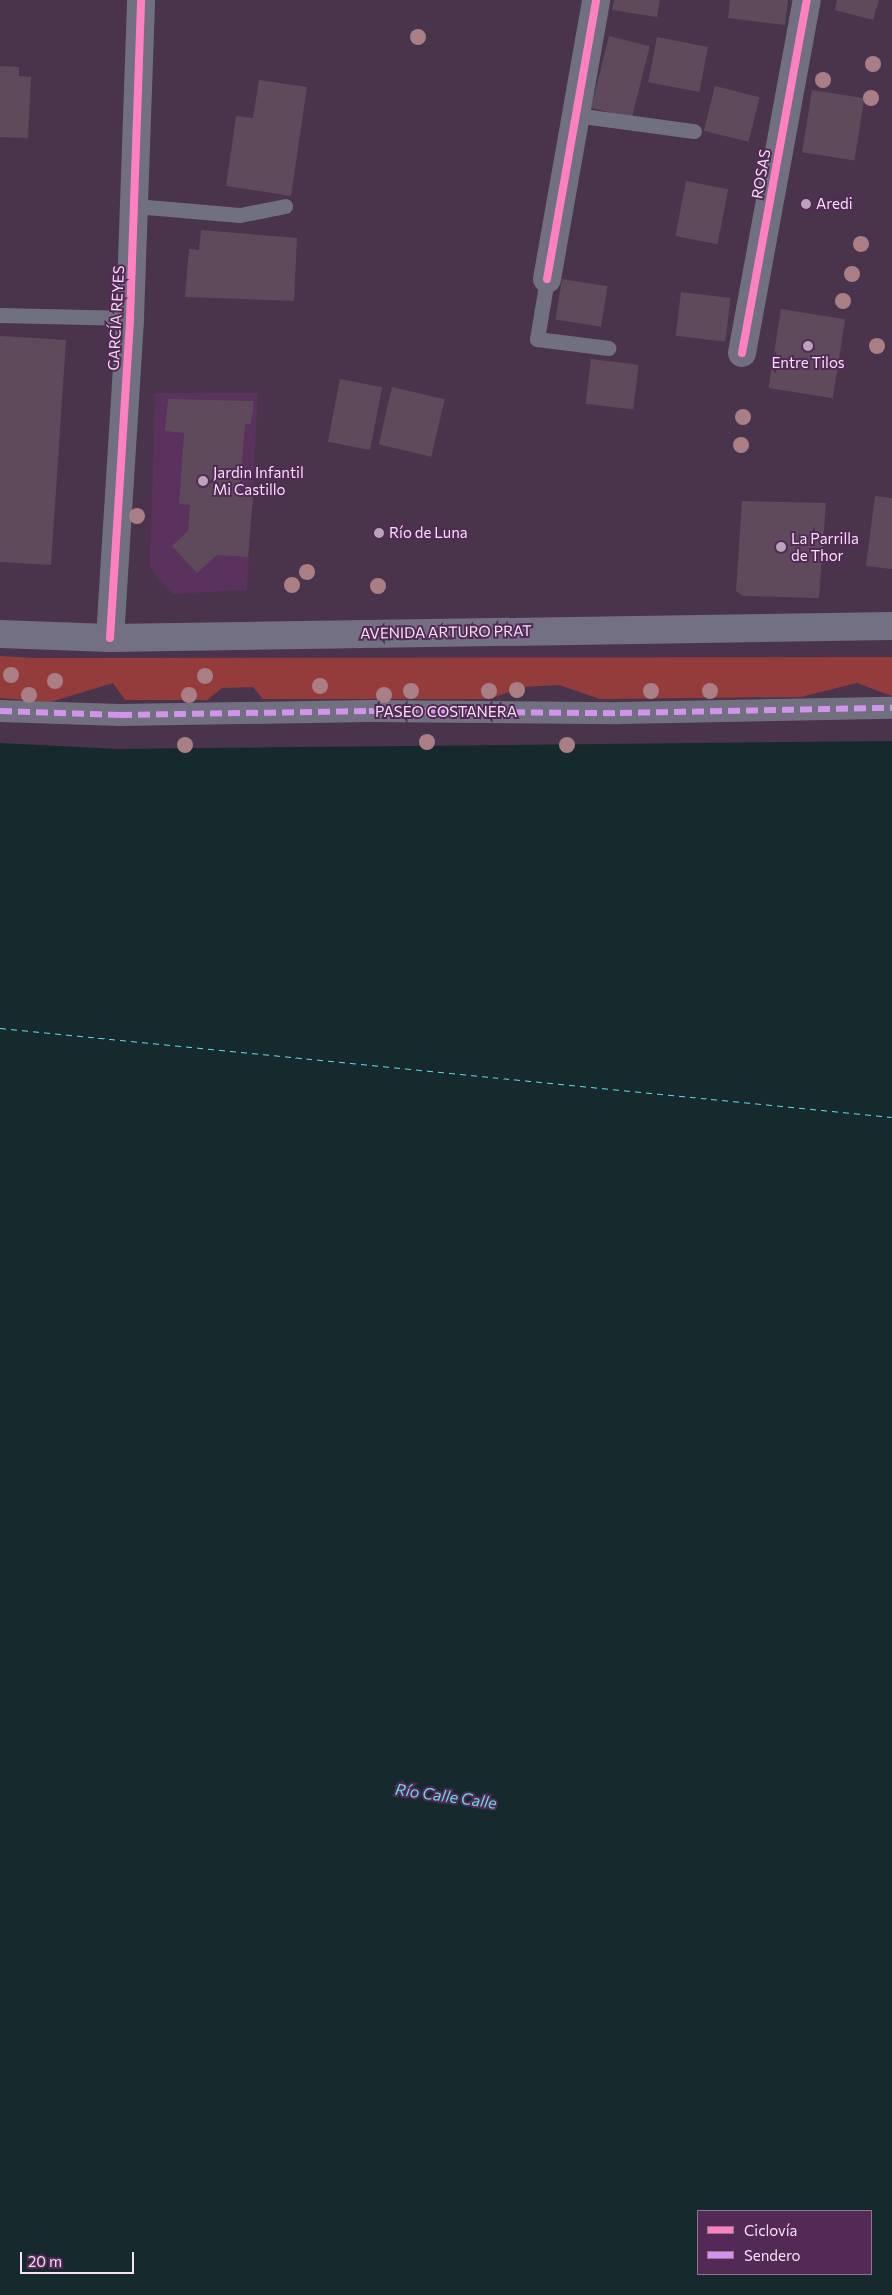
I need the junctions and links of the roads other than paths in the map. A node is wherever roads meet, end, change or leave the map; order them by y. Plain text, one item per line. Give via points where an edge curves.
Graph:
1 (141, 0) edge
2 (596, 0) edge
3 (807, 0) edge
4 (575, 115) junction
5 (694, 131) dead end
6 (135, 206) junction
7 (285, 206) dead end
8 (547, 278) joint
9 (0, 315) edge
10 (130, 318) junction
11 (608, 348) dead end
12 (742, 354) dead end
13 (892, 626) edge
14 (0, 634) edge
15 (110, 638) junction
16 (892, 708) edge
17 (0, 711) edge

1 - 6 street, GARCÍA REYES
2 - 4 street
3 - 12 street, ROSAS
4 - 5 lane
4 - 8 street
6 - 7 lane via 240,215
6 - 10 street, GARCÍA REYES
8 - 11 lane via 537,339
9 - 10 lane
10 - 15 street, GARCÍA REYES
13 - 15 main road, AVENIDA ARTURO PRAT
14 - 15 main road, AVENIDA ARTURO PRAT
16 - 17 street, PASEO COSTANERA via 620,713 369,711 120,715

